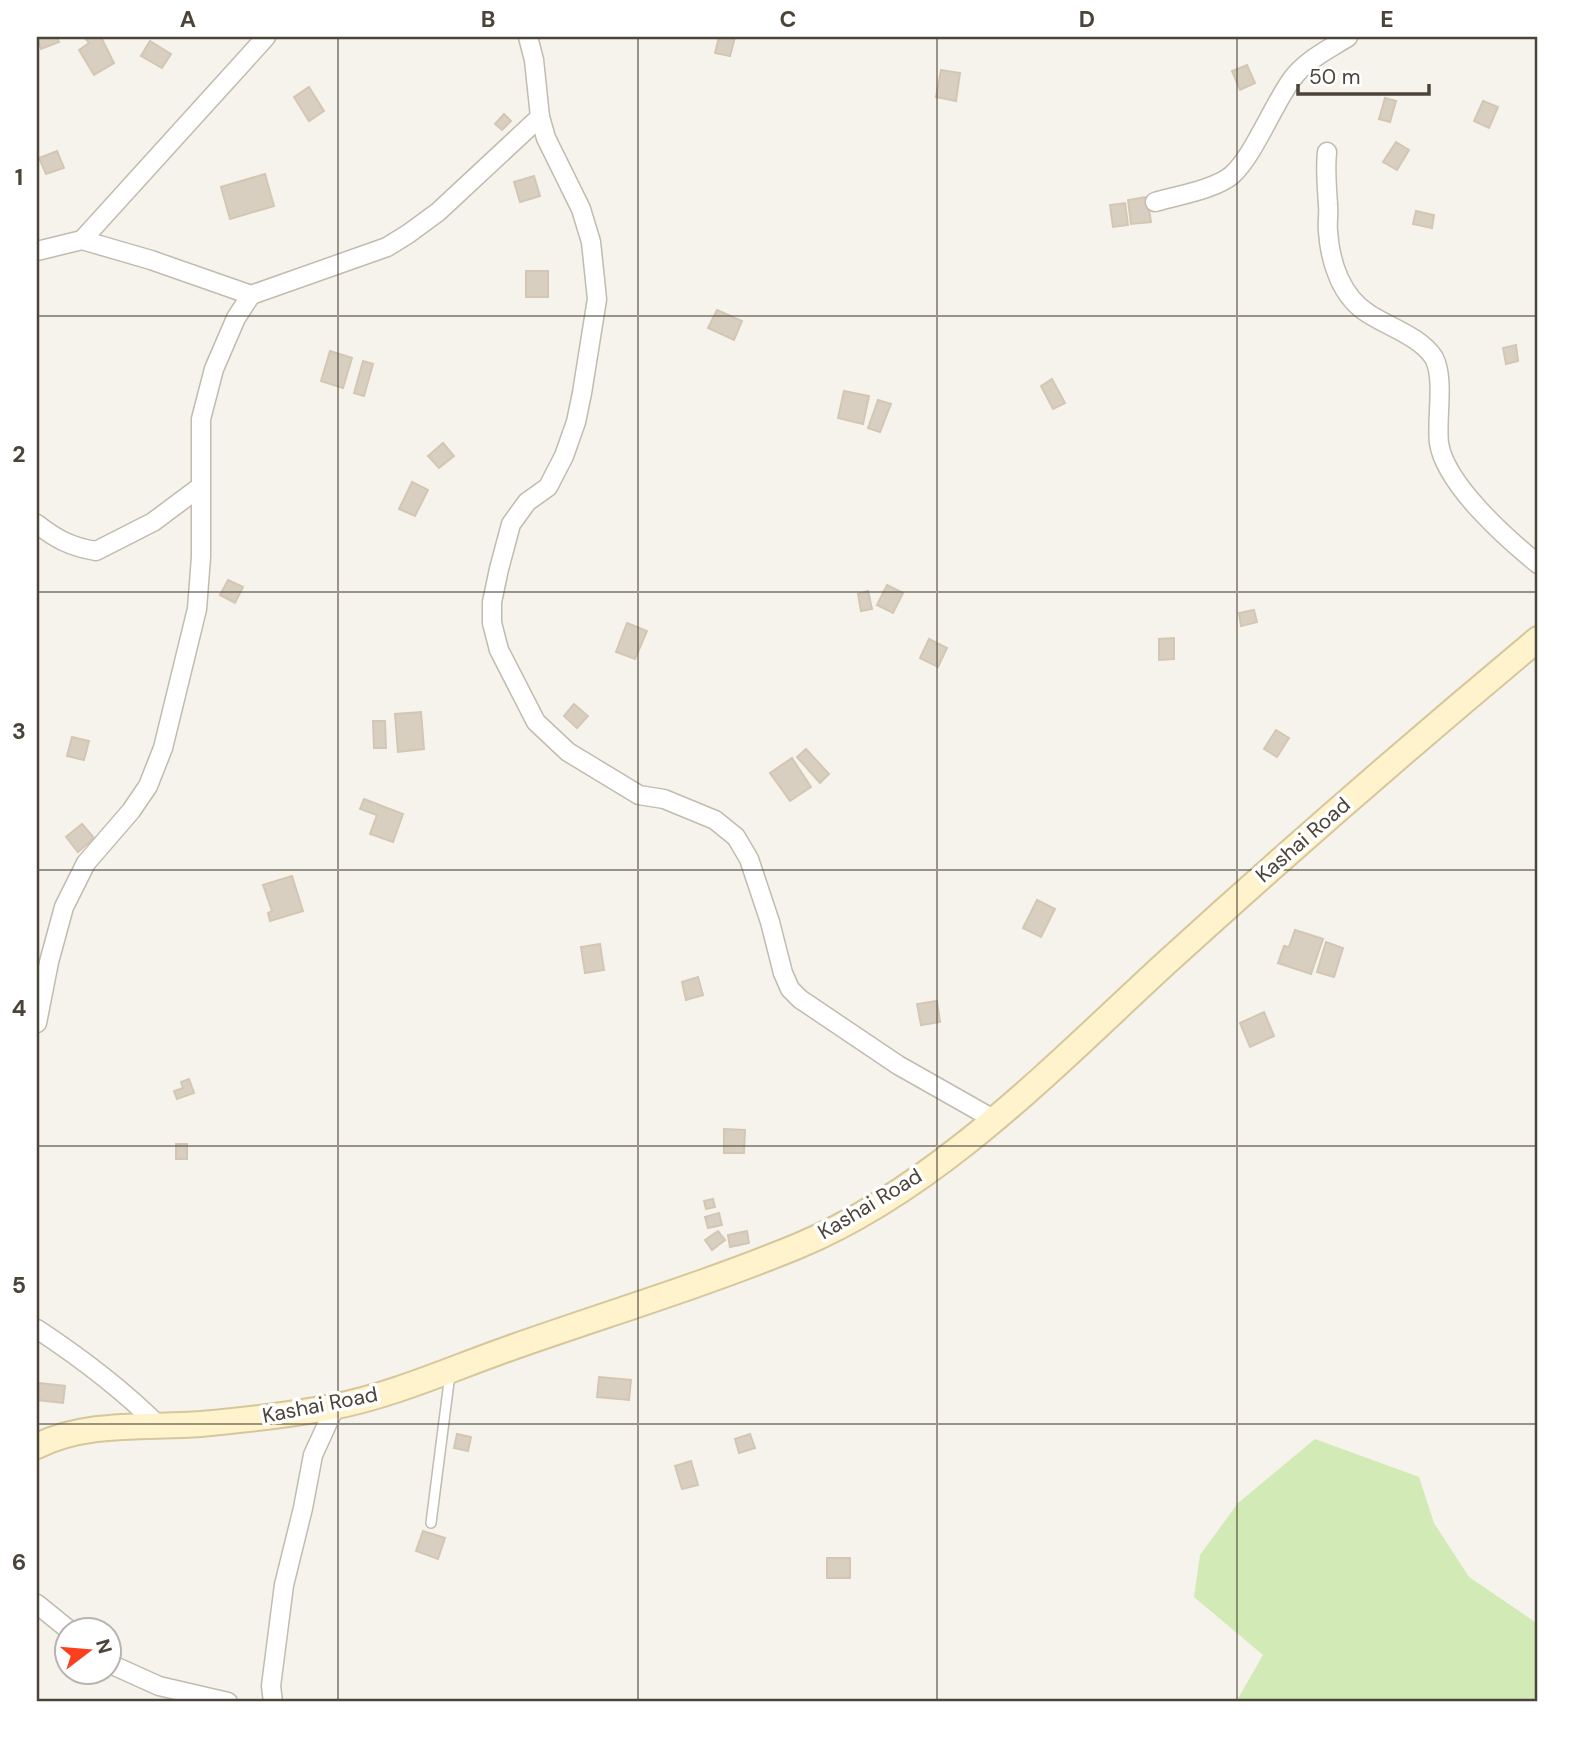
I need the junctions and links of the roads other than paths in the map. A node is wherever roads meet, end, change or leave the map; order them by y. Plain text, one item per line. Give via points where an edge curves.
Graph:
1 (266, 37) edge
2 (528, 37) edge
3 (1348, 37) edge
4 (540, 117) junction
5 (1327, 152) dead end
6 (1156, 202) dead end
7 (82, 240) junction
8 (37, 251) edge
9 (251, 295) junction
10 (200, 487) junction
11 (37, 524) edge
12 (1538, 564) edge
13 (1538, 639) edge
14 (37, 1023) edge
15 (995, 1120) junction
16 (37, 1329) edge
17 (451, 1368) junction
18 (335, 1406) junction
19 (159, 1426) junction
20 (37, 1446) edge
21 (431, 1524) dead end
22 (37, 1604) edge
23 (52, 1616) edge
24 (122, 1669) edge
25 (228, 1702) edge
26 (273, 1702) edge

1 - 7 street
2 - 4 street
3 - 6 street via 1309,61 1293,77 1231,176
4 - 9 street via 438,212 387,247
4 - 15 street via 581,209 591,242 597,299 576,422 564,456 548,487 527,502 511,524 492,601 499,650 536,722 568,752 639,795 664,799 715,821 736,837 749,859 783,973 800,999 898,1065
5 - 12 street via 1328,230 1339,279 1365,312 1426,348 1438,373 1439,443 1444,459 1503,536
7 - 8 street
7 - 9 street
9 - 10 street via 214,369 201,419
10 - 11 street via 153,522 96,551 53,538
10 - 14 street via 197,609 163,748 148,786 86,863 64,907
13 - 15 street, Kashai Road via 1297,844
15 - 17 street, Kashai Road via 903,1188 800,1245
16 - 19 street via 123,1392
17 - 18 street, Kashai Road
17 - 21 lane
18 - 19 street, Kashai Road
18 - 26 street via 313,1455 284,1586 271,1686
19 - 20 street, Kashai Road via 76,1433
22 - 23 street
24 - 25 street via 159,1686

